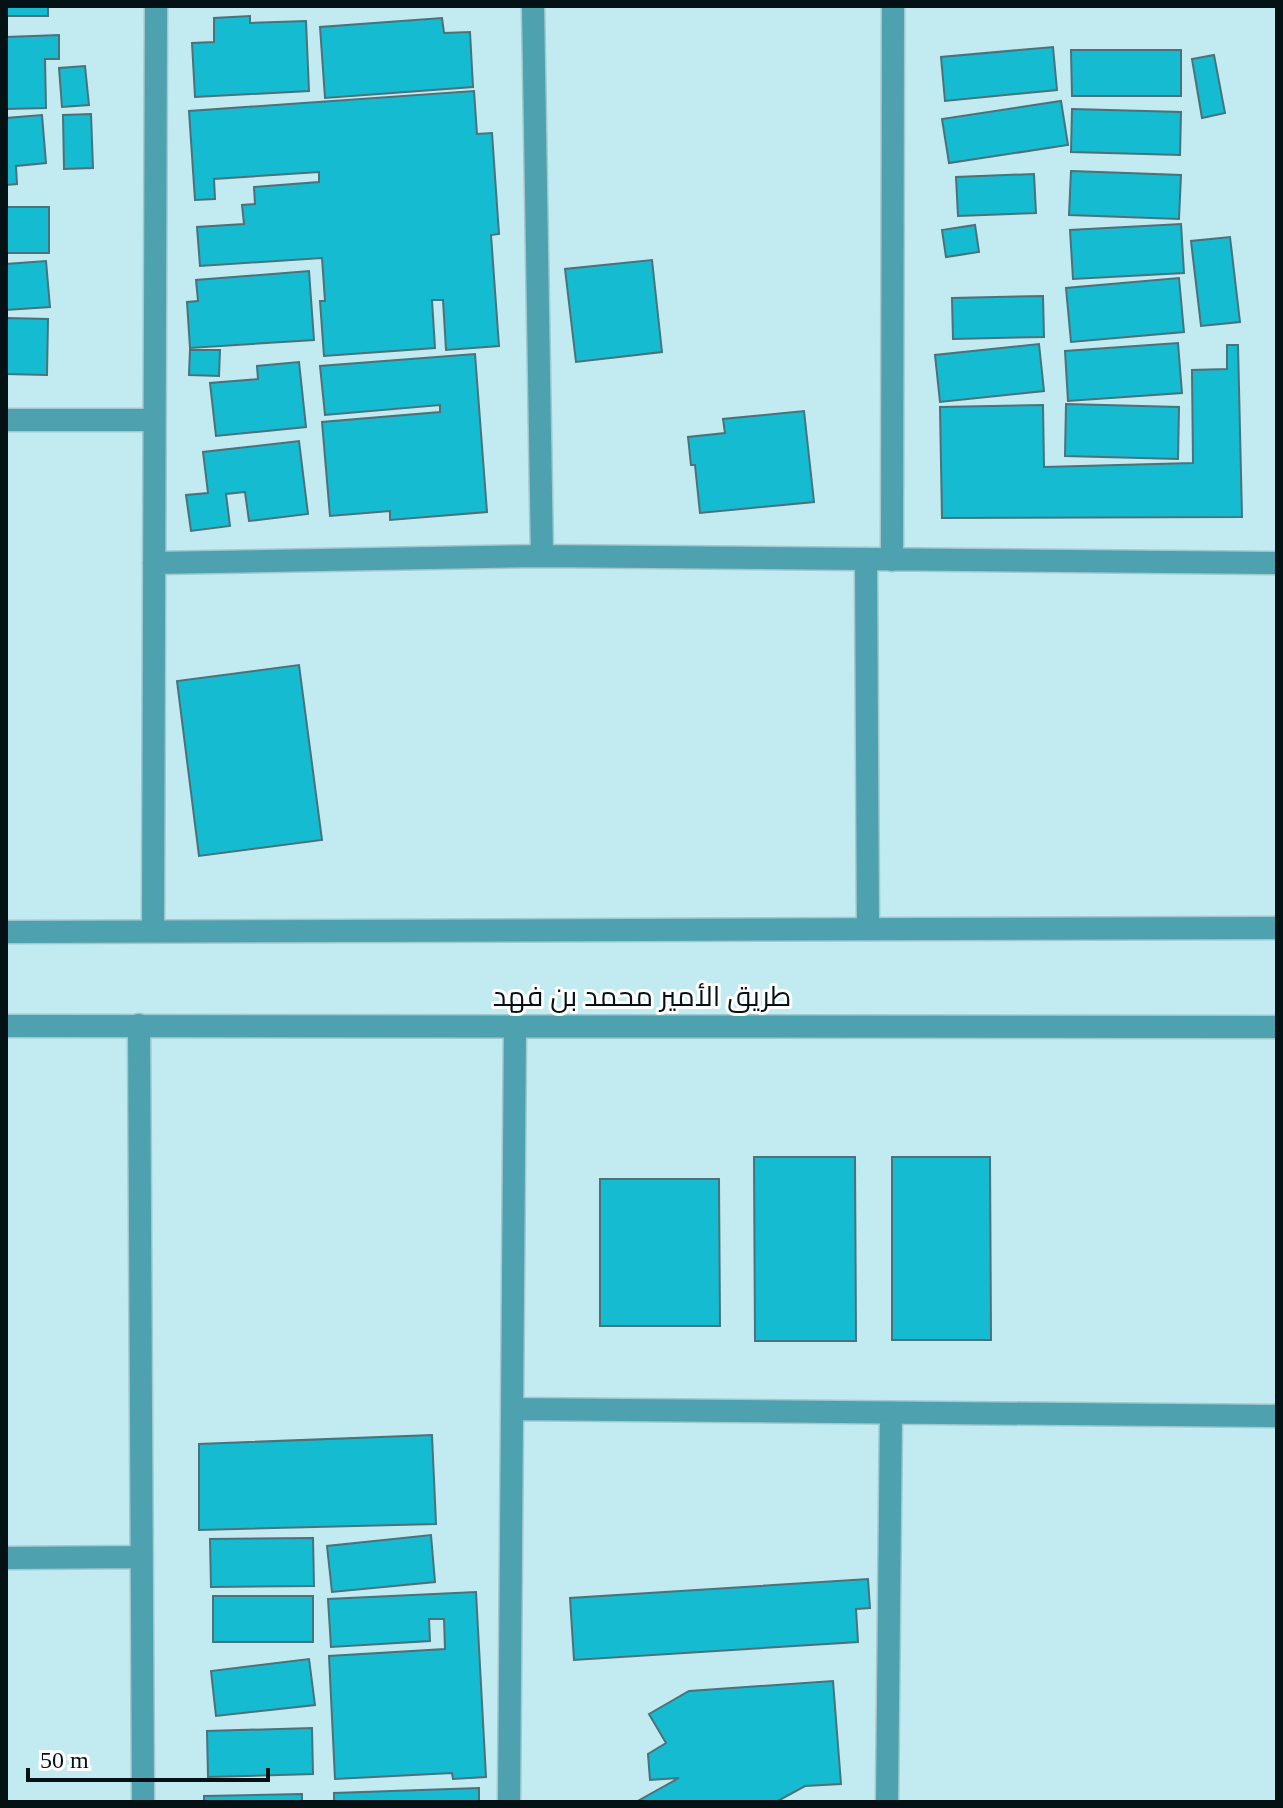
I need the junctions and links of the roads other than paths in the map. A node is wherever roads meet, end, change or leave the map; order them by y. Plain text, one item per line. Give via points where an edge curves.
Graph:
1 (156, 6) edge
2 (533, 6) edge
3 (893, 6) edge
4 (6, 420) edge
5 (154, 420) junction
6 (542, 556) junction
7 (866, 559) junction
8 (892, 560) junction
9 (154, 563) junction
10 (1277, 563) edge
11 (1277, 928) edge
12 (868, 929) junction
13 (153, 931) junction
14 (6, 932) edge
15 (139, 1025) junction
16 (515, 1025) junction
17 (6, 1026) edge
18 (1277, 1027) edge
19 (512, 1409) junction
20 (891, 1413) junction
21 (1277, 1416) edge
22 (141, 1557) junction
23 (6, 1558) edge
24 (143, 1802) edge
25 (509, 1802) edge
26 (887, 1802) edge

1 - 5 street
2 - 6 street
3 - 8 street
4 - 5 street
5 - 9 street
6 - 7 street
6 - 9 street
7 - 8 street
7 - 12 street
8 - 10 street
9 - 13 street
11 - 12 street
12 - 13 street
13 - 14 street
15 - 16 street, طريق الأمير محمد بن فهد
15 - 17 street, طريق الأمير محمد بن فهد
15 - 22 street
16 - 18 street, طريق الأمير محمد بن فهد
16 - 19 street
19 - 20 street
19 - 25 street
20 - 21 street
20 - 26 street
22 - 23 street
22 - 24 street

